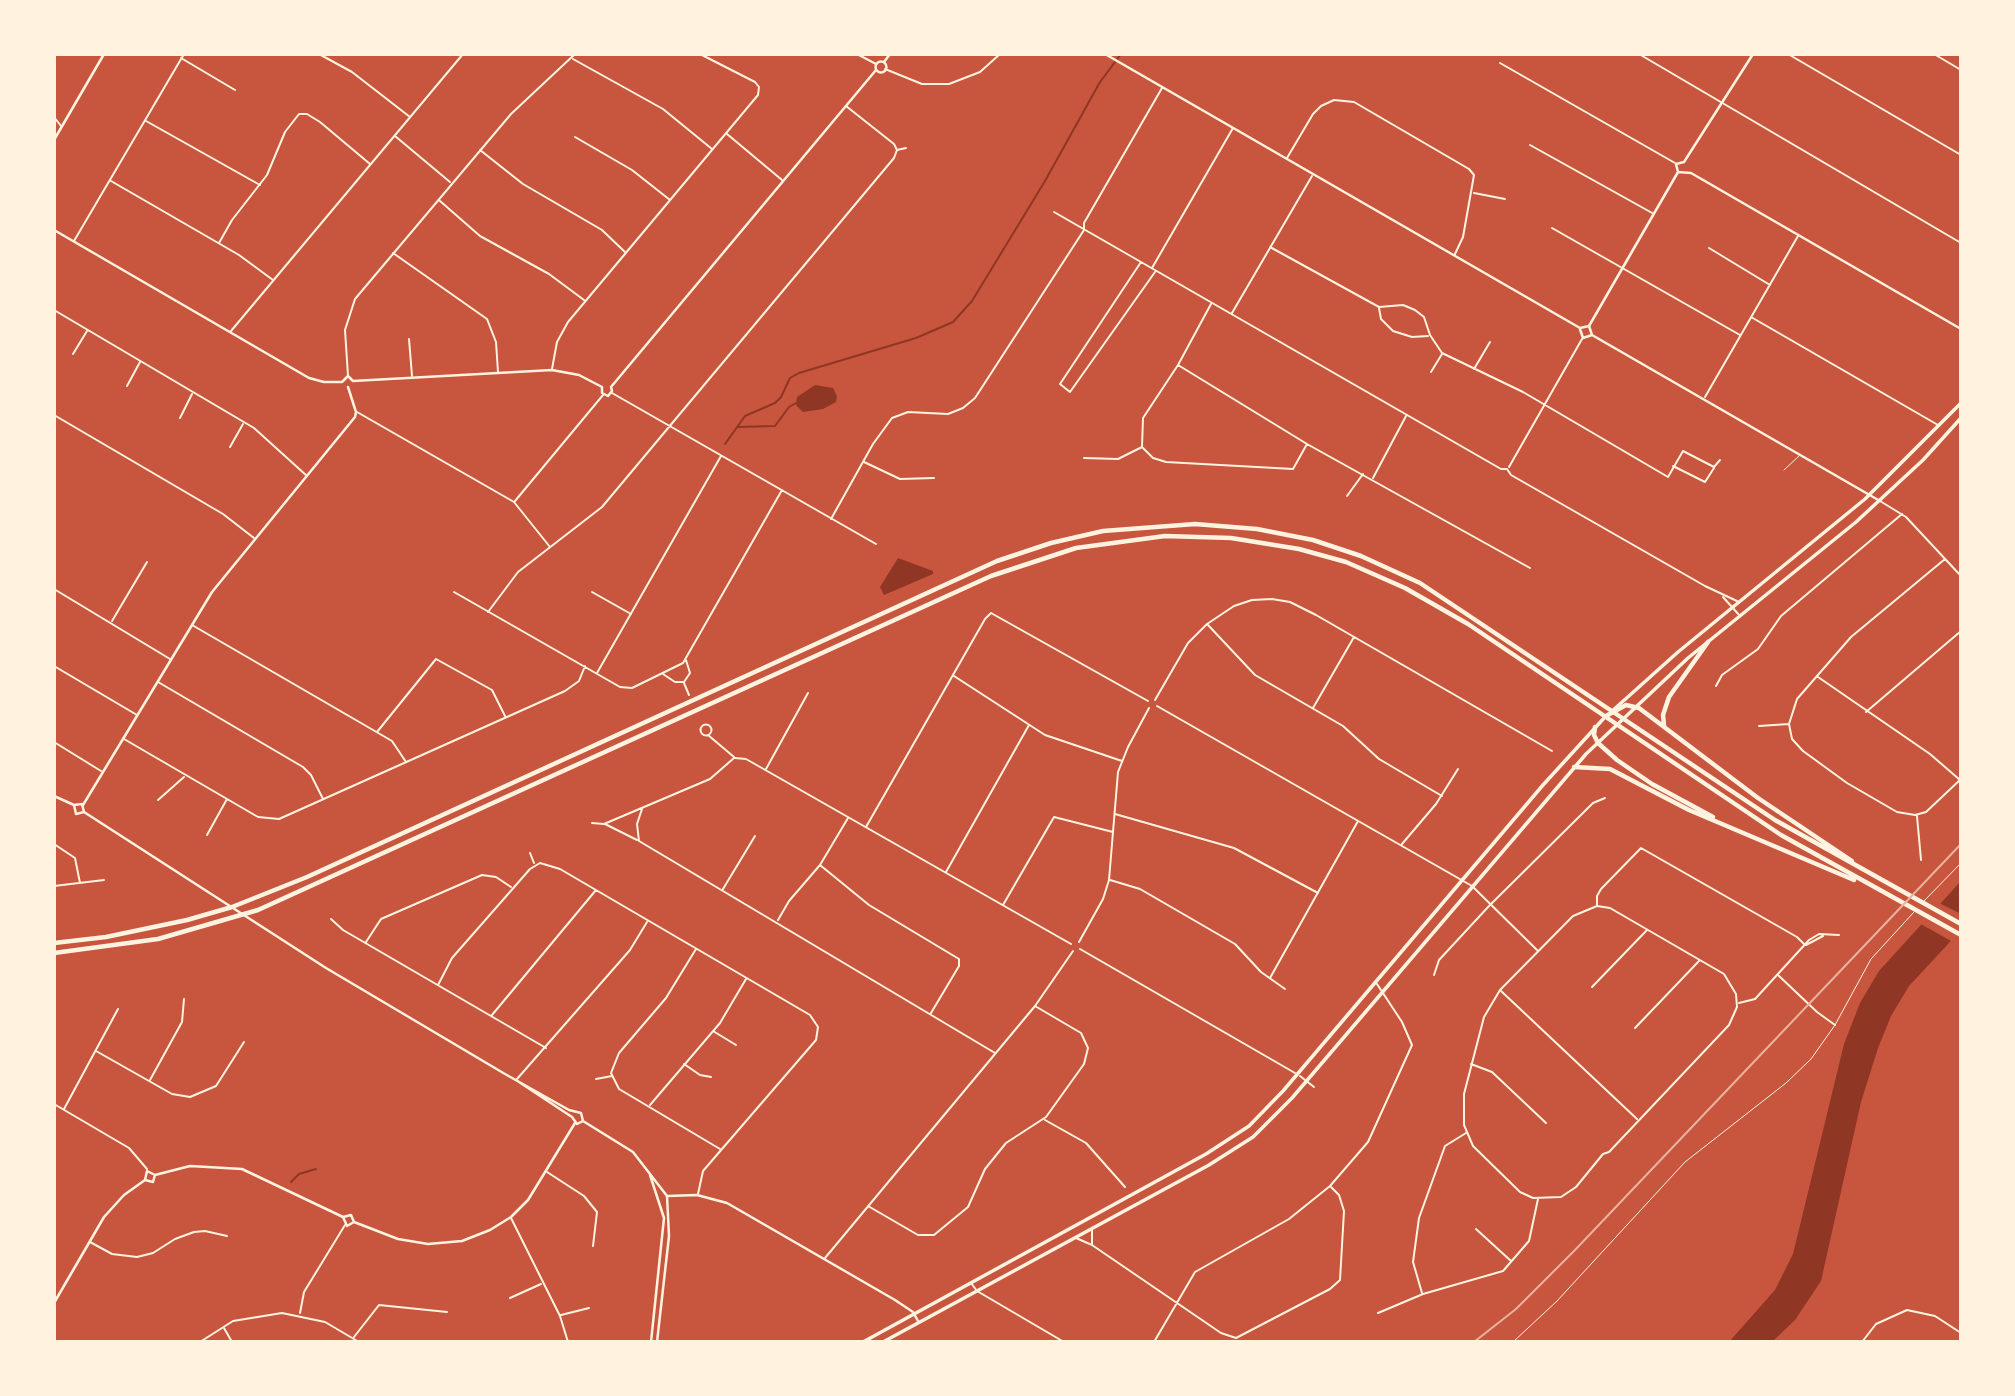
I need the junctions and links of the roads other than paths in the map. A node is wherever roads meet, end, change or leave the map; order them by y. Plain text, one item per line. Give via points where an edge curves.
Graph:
1 (104, 54) edge
2 (184, 54) edge
3 (319, 54) edge
4 (463, 54) edge
5 (575, 54) edge
6 (700, 54) edge
7 (857, 54) edge
8 (890, 54) edge
9 (1000, 54) edge
10 (1639, 54) edge
11 (1753, 54) edge
12 (1788, 54) edge
13 (1934, 54) edge
14 (1107, 55) edge
15 (181, 58) junction
16 (572, 58) junction
17 (884, 62) junction
18 (1500, 63) dead end
19 (876, 64) junction
20 (885, 69) junction
21 (876, 70) junction
22 (1961, 70) edge
23 (1162, 87) junction
24 (235, 90) dead end
25 (1721, 103) junction
26 (846, 106) junction
27 (54, 117) edge
28 (410, 117) junction
29 (146, 120) junction
30 (62, 127) junction
31 (1233, 128) junction
32 (726, 133) junction
33 (395, 136) junction
34 (575, 137) dead end
35 (54, 140) edge
36 (1530, 145) dead end
37 (906, 148) dead end
38 (713, 149) junction
39 (480, 150) junction
40 (897, 150) junction
41 (1961, 155) edge
42 (1287, 159) junction
43 (1684, 162) junction
44 (370, 164) junction
45 (1676, 164) junction
46 (1686, 170) junction
47 (1678, 172) junction
48 (1313, 174) junction
49 (110, 180) junction
50 (782, 181) junction
51 (451, 183) junction
52 (260, 185) junction
53 (1472, 193) junction
54 (1505, 199) dead end
55 (438, 200) junction
56 (671, 200) junction
57 (1054, 212) dead end
58 (1654, 215) junction
59 (1552, 228) dead end
60 (54, 230) edge
61 (1084, 230) junction
62 (1798, 235) junction
63 (74, 242) junction
64 (219, 243) junction
65 (1961, 243) edge
66 (1270, 247) junction
67 (1709, 248) dead end
68 (393, 253) junction
69 (627, 254) junction
70 (1454, 255) junction
71 (1141, 262) junction
72 (1623, 268) junction
73 (1152, 269) junction
74 (1155, 271) junction
75 (273, 280) junction
76 (1770, 285) junction
77 (585, 301) junction
78 (1212, 303) junction
79 (1379, 307) junction
80 (54, 310) edge
81 (1231, 314) junction
82 (1751, 317) junction
83 (1589, 326) junction
84 (1580, 328) junction
85 (87, 329) junction
86 (1961, 329) edge
87 (230, 332) junction
88 (1430, 335) junction
89 (1592, 335) junction
90 (1740, 335) junction
91 (1583, 338) junction
92 (410, 339) dead end
93 (1490, 342) dead end
94 (1442, 353) junction
95 (73, 354) dead end
96 (141, 361) junction
97 (1178, 365) junction
98 (552, 370) junction
99 (1474, 370) junction
100 (1431, 372) dead end
101 (498, 373) junction
102 (348, 376) junction
103 (412, 378) junction
104 (342, 382) junction
105 (353, 382) junction
106 (127, 386) dead end
107 (348, 387) junction
108 (602, 387) junction
109 (611, 387) junction
110 (193, 392) junction
111 (611, 393) junction
112 (603, 394) junction
113 (1704, 398) junction
114 (1961, 403) edge
115 (1545, 404) junction
116 (356, 412) junction
117 (54, 415) edge
118 (1407, 415) junction
119 (180, 418) dead end
120 (1961, 418) edge
121 (244, 422) junction
122 (668, 426) junction
123 (1940, 426) junction
124 (1307, 444) junction
125 (230, 447) dead end
126 (1142, 447) junction
127 (1800, 454) junction
128 (722, 456) junction
129 (1084, 458) dead end
130 (1720, 460) dead end
131 (863, 461) junction
132 (1673, 466) junction
133 (1715, 467) junction
134 (1507, 469) junction
135 (1784, 470) dead end
136 (1363, 473) junction
137 (307, 475) junction
138 (934, 478) dead end
139 (1373, 478) junction
140 (782, 490) junction
141 (1870, 495) junction
142 (1348, 496) dead end
143 (1880, 500) junction
144 (514, 502) junction
145 (1902, 514) junction
146 (831, 519) junction
147 (254, 539) junction
148 (876, 544) dead end
149 (551, 547) junction
150 (1945, 559) junction
151 (147, 562) dead end
152 (1530, 568) dead end
153 (1961, 576) edge
154 (54, 589) edge
155 (454, 592) dead end
156 (592, 592) dead end
157 (1722, 596) junction
158 (1740, 602) junction
159 (1732, 609) junction
160 (488, 612) junction
161 (631, 614) junction
162 (1740, 616) junction
163 (112, 622) junction
164 (1207, 624) junction
165 (191, 625) junction
166 (1961, 631) edge
167 (1354, 636) junction
168 (1708, 642) junction
169 (171, 659) junction
170 (685, 660) junction
171 (54, 666) edge
172 (585, 667) junction
173 (597, 673) junction
174 (663, 674) junction
175 (953, 676) junction
176 (1817, 677) junction
177 (158, 682) junction
178 (684, 682) junction
179 (1716, 686) dead end
180 (808, 693) dead end
181 (689, 695) dead end
182 (1155, 699) junction
183 (1147, 701) junction
184 (1621, 705) junction
185 (1157, 706) junction
186 (1636, 706) junction
187 (1149, 708) junction
188 (1312, 709) junction
189 (1865, 713) junction
190 (138, 715) junction
191 (1606, 716) joint
192 (505, 717) junction
193 (701, 721) dead end
194 (1789, 724) junction
195 (704, 725) junction
196 (1029, 725) junction
197 (1759, 726) dead end
198 (1595, 727) junction
199 (1665, 727) junction
200 (377, 733) junction
201 (708, 735) junction
202 (124, 739) junction
203 (54, 742) edge
204 (1598, 743) junction
205 (1552, 751) dead end
206 (735, 758) junction
207 (1122, 761) junction
208 (406, 763) junction
209 (1574, 767) junction
210 (1458, 769) dead end
211 (765, 770) junction
212 (104, 772) junction
213 (185, 775) junction
214 (1961, 779) edge
215 (54, 796) edge
216 (1442, 796) junction
217 (1605, 798) dead end
218 (227, 799) junction
219 (159, 800) dead end
220 (323, 800) junction
221 (74, 805) junction
222 (83, 805) junction
223 (642, 809) junction
224 (84, 812) junction
225 (1114, 814) junction
226 (1917, 815) junction
227 (848, 817) junction
228 (1358, 821) junction
229 (592, 823) dead end
230 (604, 824) junction
231 (1729, 826) junction
232 (866, 827) junction
233 (1113, 832) junction
234 (207, 835) dead end
235 (755, 836) dead end
236 (639, 841) junction
237 (54, 844) edge
238 (1400, 845) junction
239 (530, 853) dead end
240 (1921, 860) dead end
241 (1961, 863) edge
242 (534, 864) junction
243 (820, 865) junction
244 (945, 873) junction
245 (1879, 879) junction
246 (104, 880) dead end
247 (1109, 880) junction
248 (1462, 880) junction
249 (80, 883) junction
250 (54, 886) edge
251 (1472, 886) junction
252 (512, 888) junction
253 (1874, 888) junction
254 (596, 890) junction
255 (723, 890) junction
256 (1318, 894) junction
257 (1492, 903) junction
258 (1003, 905) junction
259 (1597, 906) junction
260 (331, 919) dead end
261 (648, 920) junction
262 (777, 922) junction
263 (1961, 924) edge
264 (1648, 930) junction
265 (1839, 935) dead end
266 (1961, 936) edge
267 (1079, 942) junction
268 (54, 943) edge
269 (366, 943) junction
270 (1071, 944) junction
271 (1805, 945) junction
272 (696, 949) junction
273 (1080, 949) junction
274 (1073, 951) junction
275 (1537, 951) junction
276 (54, 953) edge
277 (1700, 960) junction
278 (1434, 975) dead end
279 (1777, 975) junction
280 (746, 978) junction
281 (1270, 979) junction
282 (1375, 983) junction
283 (438, 985) junction
284 (1592, 987) dead end
285 (1285, 989) dead end
286 (1383, 990) junction
287 (1500, 990) junction
288 (184, 999) dead end
289 (1738, 1003) junction
290 (1035, 1006) junction
291 (118, 1009) dead end
292 (931, 1014) junction
293 (491, 1016) junction
294 (1835, 1025) junction
295 (1635, 1028) dead end
296 (713, 1031) junction
297 (244, 1042) dead end
298 (736, 1045) dead end
299 (546, 1048) junction
300 (96, 1051) junction
301 (995, 1053) junction
302 (684, 1064) junction
303 (1471, 1064) junction
304 (1298, 1074) junction
305 (612, 1076) junction
306 (711, 1077) dead end
307 (596, 1079) dead end
308 (517, 1080) junction
309 (1307, 1080) junction
310 (149, 1081) junction
311 (1314, 1087) dead end
312 (54, 1104) edge
313 (649, 1106) junction
314 (63, 1110) junction
315 (575, 1113) junction
316 (572, 1117) junction
317 (1044, 1119) junction
318 (1638, 1119) junction
319 (583, 1121) junction
320 (575, 1123) junction
321 (1546, 1123) dead end
322 (1466, 1133) junction
323 (721, 1149) junction
324 (642, 1163) junction
325 (148, 1171) junction
326 (547, 1172) junction
327 (155, 1175) junction
328 (145, 1180) junction
329 (1330, 1186) junction
330 (1125, 1187) dead end
331 (663, 1192) junction
332 (657, 1194) junction
333 (698, 1195) junction
334 (667, 1196) junction
335 (1538, 1199) junction
336 (660, 1202) junction
337 (666, 1202) junction
338 (868, 1206) junction
339 (343, 1217) junction
340 (511, 1217) junction
341 (354, 1222) junction
342 (345, 1225) junction
343 (1092, 1229) junction
344 (1476, 1229) dead end
345 (227, 1236) dead end
346 (1075, 1238) junction
347 (90, 1241) junction
348 (1092, 1245) junction
349 (593, 1246) dead end
350 (823, 1260) junction
351 (1512, 1262) junction
352 (971, 1282) junction
353 (542, 1283) junction
354 (977, 1291) junction
355 (1423, 1294) junction
356 (510, 1298) dead end
357 (1176, 1302) junction
358 (54, 1303) edge
359 (589, 1308) dead end
360 (447, 1312) dead end
361 (913, 1312) junction
362 (1378, 1313) dead end
363 (300, 1314) junction
364 (560, 1316) junction
365 (919, 1322) junction
366 (223, 1326) junction
367 (1961, 1333) edge
368 (353, 1338) junction
369 (121, 1341) edge
370 (103, 1342) edge
371 (200, 1342) edge
372 (232, 1342) edge
373 (359, 1342) edge
374 (568, 1342) edge
375 (651, 1342) edge
376 (657, 1342) edge
377 (863, 1342) edge
378 (883, 1342) edge
379 (1064, 1342) edge
380 (1154, 1342) edge
381 (1513, 1342) edge
382 (1862, 1342) edge

1 - 30 street
2 - 15 street
3 - 28 street via 352,72
4 - 28 street
5 - 16 street
6 - 32 street via 753,81 759,89
7 - 19 street
8 - 17 street
9 - 20 street via 980,72 949,84 922,84
10 - 25 street
11 - 25 street
12 - 41 street
13 - 22 street
14 - 23 street
15 - 24 street
15 - 29 street
16 - 38 street via 663,109
16 - 39 street via 511,114
17 - 19 street
17 - 20 street
18 - 45 street
19 - 21 street
20 - 21 street
21 - 26 street
23 - 31 street
23 - 61 street
25 - 43 street
25 - 65 street
26 - 40 street
26 - 50 street
27 - 30 street
28 - 33 street
29 - 49 street
29 - 52 street
30 - 35 street
31 - 42 street
31 - 73 street
32 - 38 street
32 - 50 street
33 - 44 street
33 - 51 street
34 - 56 street via 632,170
36 - 58 street
37 - 40 street
38 - 56 street
39 - 51 street
39 - 69 street via 523,184 602,230
40 - 122 street
42 - 48 street
42 - 53 street via 1312,114 1334,100 1346,99 1469,169 1474,175
43 - 45 street
43 - 46 street
44 - 52 street via 320,122 302,113 285,132
44 - 75 street
45 - 47 street
46 - 47 street
46 - 62 street
47 - 58 street
48 - 66 street
48 - 70 street
49 - 63 street
49 - 64 street
50 - 109 street
51 - 55 street
52 - 64 street
53 - 54 street
53 - 70 street
55 - 68 street
55 - 77 street via 480,236 542,270
56 - 69 street
57 - 61 street
58 - 72 street
59 - 72 street
60 - 63 street
61 - 71 street
61 - 131 street via 971,402 948,414 897,415 884,425
62 - 76 street
62 - 86 street
63 - 87 street
64 - 75 street
66 - 79 street
66 - 81 street
67 - 76 street
68 - 101 street via 487,319 496,342
68 - 102 street via 355,299 347,317
69 - 77 street
70 - 84 street
71 - 73 street
71 - 74 street via 1060,384 1070,391
72 - 83 street
72 - 90 street
73 - 74 street
74 - 78 street
75 - 87 street
76 - 82 street
77 - 98 street via 561,333
78 - 81 street
78 - 97 street
79 - 88 street via 1403,305 1415,310
79 - 88 street via 1381,319 1393,331 1412,337
80 - 85 street
81 - 118 street
82 - 90 street
82 - 123 street
83 - 84 street
83 - 89 street
84 - 91 street
85 - 95 street
85 - 96 street
87 - 104 street via 309,378
88 - 94 street
89 - 91 street
89 - 113 street
90 - 113 street
91 - 115 street
92 - 103 street
93 - 99 street
94 - 99 street
94 - 100 street
96 - 106 street
96 - 110 street
97 - 124 street
97 - 126 street via 1143,418
98 - 101 street
98 - 108 street via 579,375
99 - 115 street
101 - 103 street
102 - 104 street
102 - 105 street
103 - 105 street
104 - 107 street
105 - 107 street
107 - 116 street
108 - 109 street
108 - 112 street
109 - 111 street
110 - 119 street
110 - 121 street
111 - 112 street
111 - 122 street
112 - 144 street
113 - 127 street
114 - 123 highway
115 - 132 street via 1668,477
115 - 134 street
116 - 137 street
116 - 144 street
117 - 147 street via 223,514
118 - 134 street
118 - 139 street
120 - 143 highway
121 - 125 street
121 - 137 street
122 - 128 street
122 - 149 street via 602,507
123 - 141 highway
124 - 126 street via 1293,469 1166,462
124 - 136 street
126 - 129 street via 1118,459
127 - 135 lane
127 - 141 street
128 - 140 street
128 - 161 street
130 - 133 street
131 - 138 street via 900,479
131 - 146 street
132 - 133 street via 1683,451
132 - 133 street via 1707,482
134 - 157 street
136 - 139 street
136 - 142 street
137 - 147 street
139 - 152 street
140 - 146 street
140 - 170 street
141 - 143 street
141 - 158 highway
143 - 145 street
143 - 162 highway
144 - 149 street
145 - 150 street
145 - 179 street via 1781,616 1758,649 1722,675
146 - 148 street
147 - 165 street
149 - 160 street via 518,572
150 - 153 street
150 - 176 street via 1851,637
151 - 163 street
154 - 163 street
155 - 160 street
156 - 161 street
157 - 158 street
157 - 159 street
158 - 159 highway
159 - 162 street
159 - 184 highway
160 - 172 street
161 - 173 street
162 - 168 highway
163 - 169 street
164 - 167 street via 1234,606 1272,599 1299,606
164 - 182 street via 1183,651
164 - 188 street via 1255,675
165 - 169 street
165 - 200 street
166 - 189 street
167 - 188 street
167 - 205 street
168 - 186 highway
168 - 199 highway via 1669,697 1662,719
169 - 177 street
170 - 174 street
170 - 178 street via 690,671
171 - 190 street
172 - 173 street
172 - 192 street via 579,681 565,691
173 - 174 street via 626,689
174 - 178 street
175 - 183 street via 992,614
175 - 196 street
175 - 232 street
176 - 189 street
176 - 194 street via 1793,705
177 - 190 street
177 - 220 street via 303,767
178 - 181 street
180 - 211 street
182 - 183 street
182 - 185 street
183 - 187 street
184 - 186 highway
184 - 191 highway
185 - 187 street
185 - 228 street
186 - 199 highway
186 - 204 highway
187 - 207 street
188 - 216 street via 1343,726 1379,759
189 - 214 street
190 - 202 street
191 - 198 highway
192 - 200 street via 492,691 436,659
192 - 208 street
193 - 195 street
194 - 197 street
194 - 226 street via 1797,745 1847,783 1897,812
195 - 201 street via 701,732
195 - 201 street via 711,728
196 - 207 street via 1045,735
196 - 244 street
198 - 204 highway
198 - 248 highway
199 - 245 highway via 1758,798
200 - 208 street via 395,744
201 - 206 street
202 - 212 street
202 - 213 street
203 - 212 street
204 - 209 highway
204 - 231 highway via 1634,773
206 - 211 street
206 - 223 street via 710,779
207 - 225 street
208 - 220 street
209 - 231 highway via 1610,769
209 - 251 highway
210 - 216 street
211 - 227 street
212 - 222 street
213 - 218 street
213 - 219 street
214 - 226 street via 1931,810
215 - 221 street
216 - 238 street
217 - 257 street via 1592,803
218 - 220 street via 265,820
218 - 234 street
221 - 222 street
221 - 224 street via 76,814
222 - 224 street
223 - 230 street
223 - 236 street via 637,824
224 - 308 street via 326,968
225 - 233 street
225 - 256 street via 1234,848
226 - 240 street
227 - 232 street
227 - 243 street
228 - 238 street
228 - 256 street
229 - 230 street
230 - 236 street
231 - 253 highway
232 - 244 street
233 - 247 street
233 - 258 street via 1054,817
235 - 255 street
236 - 255 street
237 - 249 street via 75,858
238 - 248 street
239 - 242 street
241 - 294 lane via 1871,959
242 - 252 street
242 - 254 street via 560,869
243 - 262 street
243 - 292 street via 869,905 959,959
244 - 258 street
245 - 263 highway
245 - 268 highway via 1775,820 1459,606 1401,573 1361,555 1290,535 1167,524 1077,536 997,561 252,900 163,926
246 - 249 street
247 - 267 street
247 - 281 street via 1140,889 1234,943
248 - 251 street
248 - 282 highway
249 - 250 street
251 - 257 street
251 - 286 highway
252 - 269 street via 496,877 482,876 381,919
252 - 283 street via 452,958
253 - 266 highway
253 - 276 highway via 1781,835 1468,624 1405,588 1346,562 1279,544 1166,536 1076,548 991,576 258,910 158,939
254 - 261 street
254 - 293 street
255 - 262 street
256 - 281 street
257 - 275 street
257 - 278 street via 1439,960
258 - 270 street
259 - 264 street via 1610,908
259 - 271 street via 1601,889 1641,848
259 - 275 street via 1573,916
260 - 269 street
261 - 272 street
261 - 299 street via 630,950
262 - 292 street
264 - 277 street
264 - 284 street
265 - 271 street via 1815,937
267 - 270 street
267 - 273 street
269 - 283 street
270 - 274 street
271 - 279 street
272 - 280 street
272 - 305 street via 666,998 614,1060
273 - 274 street
273 - 304 street
274 - 290 street
275 - 287 street
277 - 289 street via 1732,983
277 - 295 street
279 - 289 street via 1755,999
279 - 294 street
280 - 296 street
280 - 323 street via 810,1015 818,1032 810,1048
281 - 285 street
282 - 286 street
282 - 304 highway
283 - 293 street
286 - 309 highway
286 - 329 street via 1412,1041 1412,1049 1368,1142
287 - 303 street via 1484,1017
287 - 318 street
288 - 310 street via 182,1022
289 - 318 street via 1729,1025
290 - 301 street
290 - 317 street via 1081,1033 1088,1048 1084,1064
291 - 300 street
292 - 301 street
293 - 299 street
294 - 381 lane via 1801,1069 1685,1162
296 - 298 street
296 - 302 street
297 - 310 street via 222,1080 204,1094 184,1097
299 - 308 street
300 - 310 street
300 - 314 street
301 - 338 street
302 - 306 street
302 - 313 street
303 - 321 street via 1492,1073
303 - 322 street via 1463,1105
304 - 309 street
304 - 352 highway via 1236,1137
305 - 307 street
305 - 313 street via 619,1089
308 - 315 street
308 - 316 street
309 - 311 street
309 - 343 highway via 1269,1123 1237,1149
312 - 314 street
313 - 323 street
314 - 325 street via 129,1148
315 - 316 street
315 - 319 street via 583,1114
316 - 320 street
317 - 330 street via 1086,1143
317 - 338 street via 1006,1143 985,1169 968,1207 934,1235 918,1236
318 - 335 street via 1576,1187 1561,1197
319 - 320 street
319 - 324 street via 622,1144
320 - 326 street
322 - 335 street via 1480,1155 1520,1192
322 - 355 street via 1446,1146 1419,1218 1413,1262
323 - 333 street via 700,1175
324 - 331 street
324 - 332 street
325 - 327 street
325 - 328 street
326 - 340 street
326 - 349 street via 584,1196 597,1212
327 - 328 street via 153,1182
327 - 339 street via 190,1166 242,1169
328 - 347 street via 112,1207
329 - 357 street via 1280,1225 1195,1272
329 - 357 street via 1344,1211 1342,1273 1330,1289 1236,1338
331 - 332 street
331 - 334 street
332 - 336 street
333 - 334 street
333 - 350 street via 727,1203
334 - 337 street
335 - 351 street via 1532,1233
336 - 337 street
336 - 375 street via 664,1229
337 - 376 street via 669,1236
338 - 350 street
339 - 341 street via 350,1214
339 - 342 street
340 - 341 street via 476,1237 437,1244 398,1239
340 - 353 street
341 - 342 street
342 - 363 street via 304,1292
343 - 346 highway
343 - 348 street
344 - 351 street
345 - 347 street via 194,1232 137,1257 112,1254
346 - 348 street
346 - 354 highway
347 - 358 street
348 - 357 street
350 - 361 street
351 - 355 street via 1497,1274
352 - 354 street
352 - 361 highway
353 - 356 street
353 - 364 street
354 - 365 highway
354 - 379 street
355 - 362 street
357 - 380 street
359 - 364 street
360 - 368 street via 379,1305
361 - 365 street
361 - 377 highway
363 - 366 street via 254,1315
363 - 368 street
364 - 374 street
365 - 378 highway
366 - 371 street
366 - 372 street
367 - 382 street via 1935,1316 1907,1310 1876,1324
368 - 373 street
369 - 370 street

